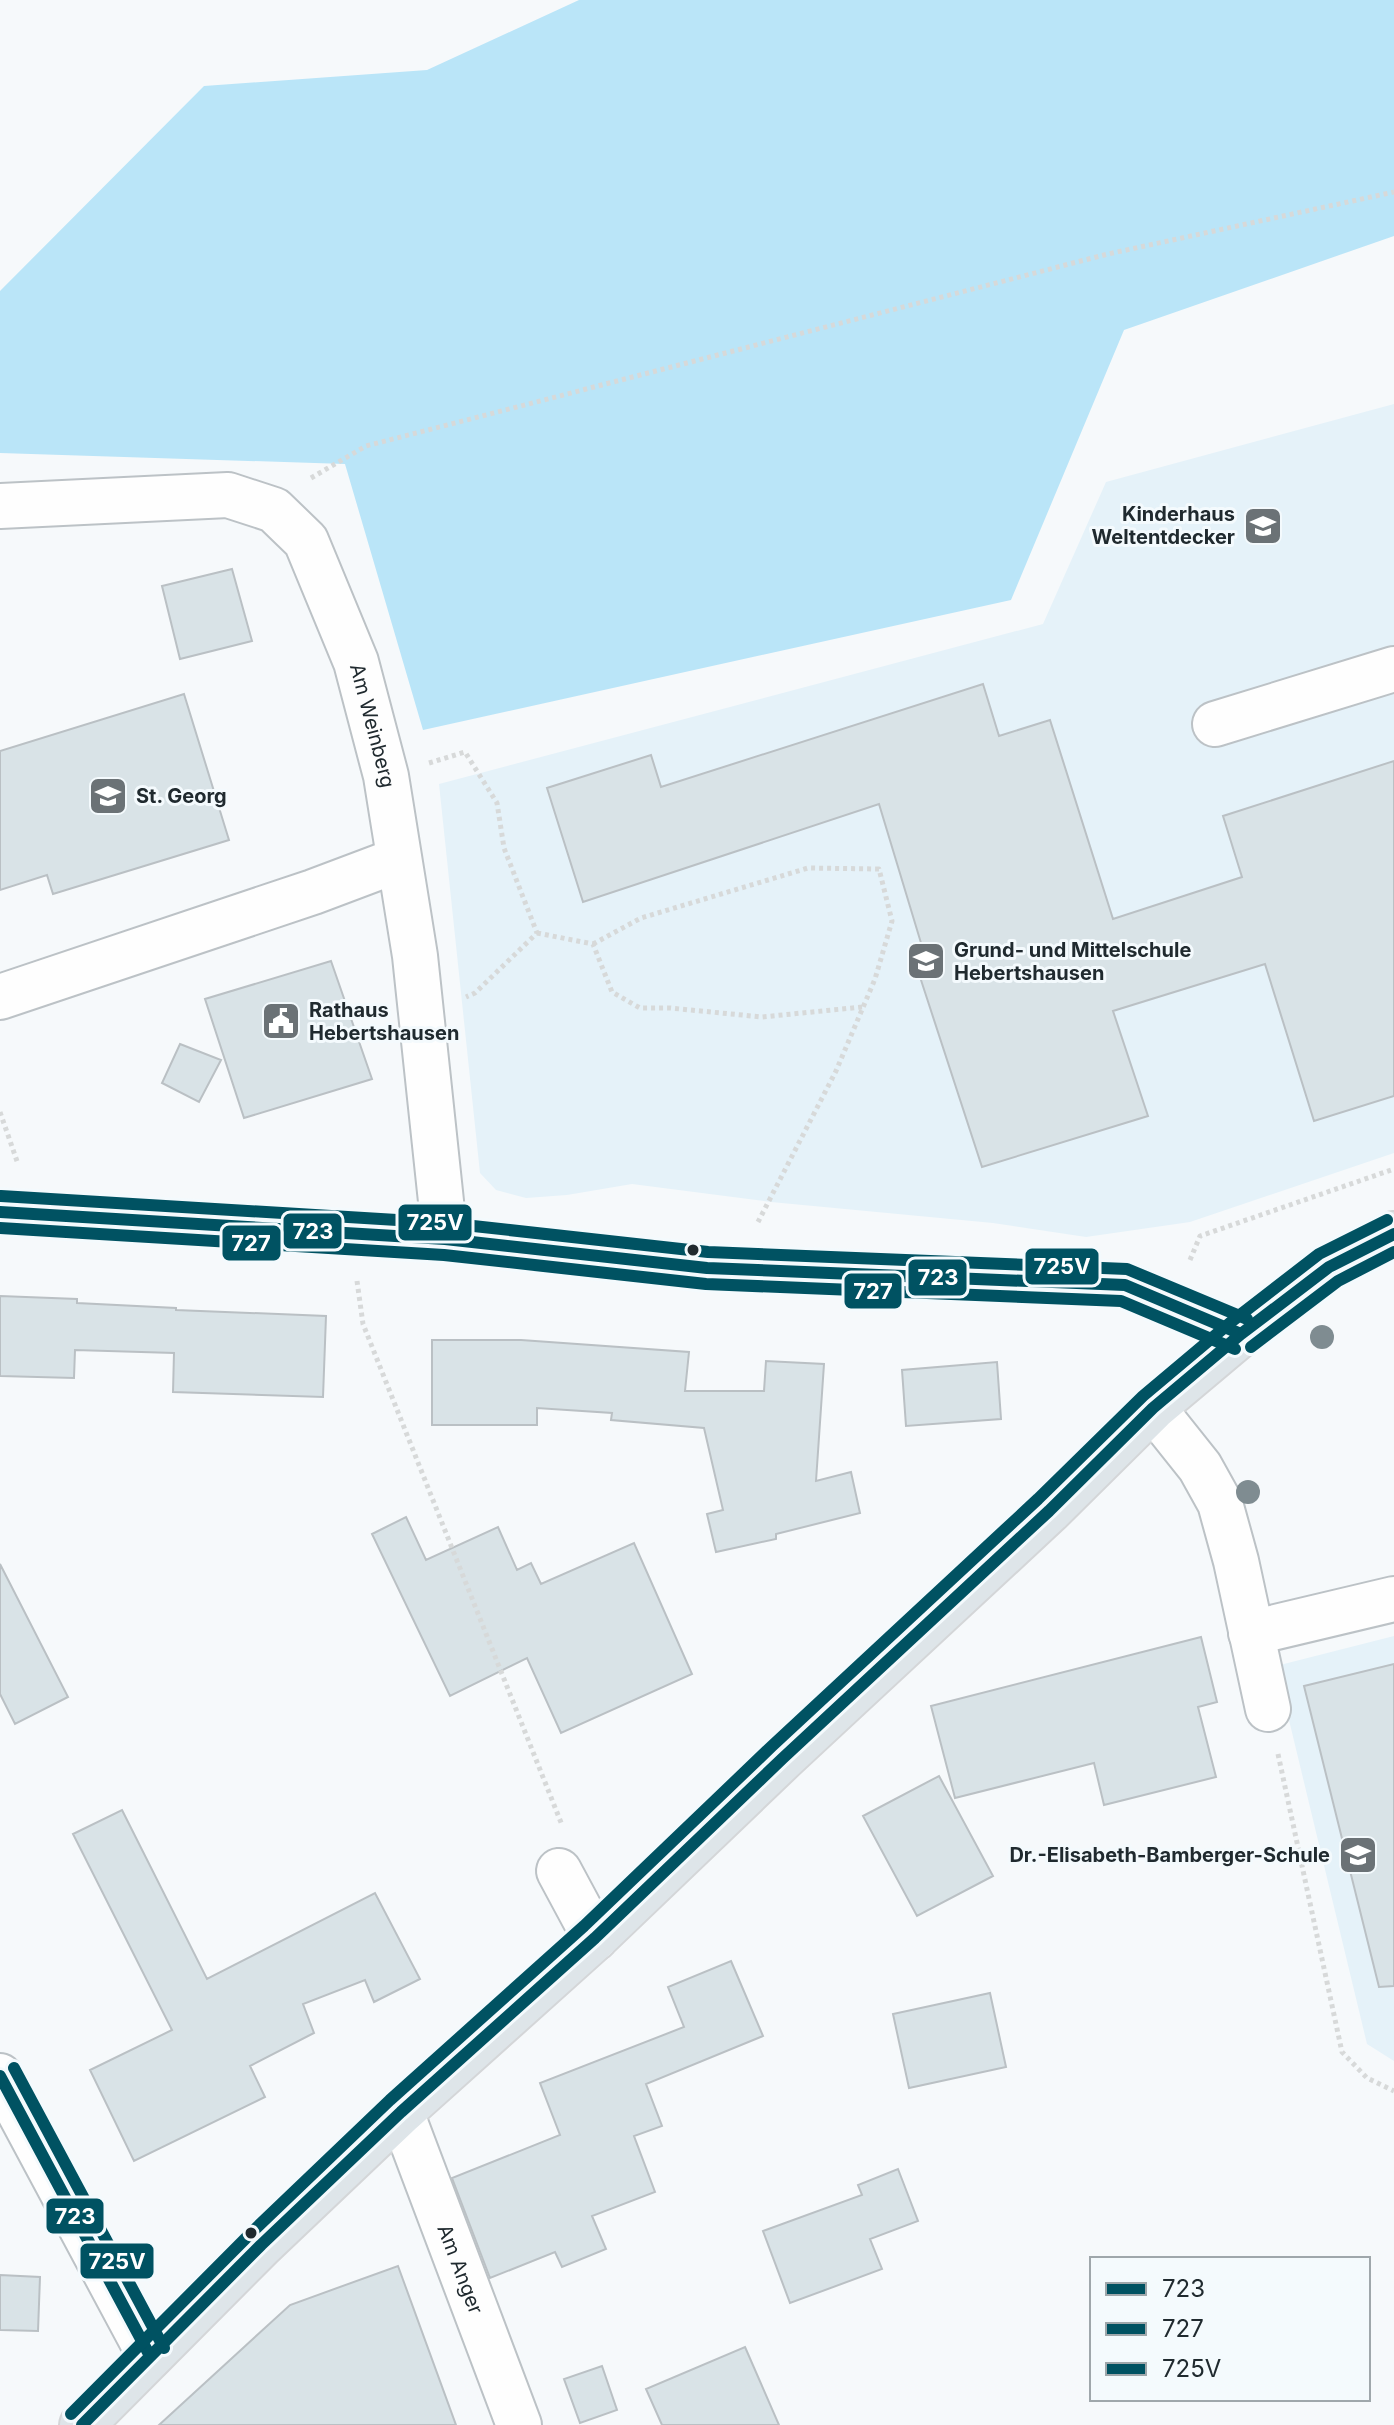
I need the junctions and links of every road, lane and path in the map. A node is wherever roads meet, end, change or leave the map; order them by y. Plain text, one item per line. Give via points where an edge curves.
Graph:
1 (1394, 192) edge
2 (0, 506) edge
3 (274, 510) junction
4 (1394, 669) edge
5 (1215, 724) dead end
6 (386, 776) junction
7 (398, 860) junction
8 (537, 933) junction
9 (593, 944) junction
10 (0, 997) edge
11 (862, 1007) junction
12 (422, 1018) junction
13 (0, 1212) edge
14 (351, 1233) junction
15 (1394, 1234) edge
16 (445, 1239) junction
17 (733, 1269) junction
18 (1241, 1334) junction
19 (1153, 1408) junction
20 (1394, 1599) edge
21 (1251, 1633) junction
22 (1268, 1709) joint
23 (562, 1826) dead end
24 (559, 1871) dead end
25 (595, 1938) junction
26 (0, 2076) edge
27 (1394, 2091) edge
28 (401, 2112) junction
29 (150, 2356) junction
30 (82, 2425) edge
31 (519, 2425) edge

1 - 3 path via 1108,254 366,446 319,471
2 - 3 street, Am Weinberg via 228,495
3 - 6 street, Am Weinberg via 306,541 356,662
4 - 5 street
6 - 7 street, Am Weinberg
6 - 8 path via 465,752 497,803 504,848
7 - 10 street
7 - 12 street, Am Weinberg
8 - 9 path
8 - 12 path via 475,993
9 - 11 path via 612,992 640,1008 762,1017
9 - 11 path via 641,918 808,868 879,869 892,921
11 - 17 path via 836,1071
12 - 16 street, Am Weinberg
13 - 14 street
14 - 16 street
14 - 23 path via 363,1324
15 - 18 main road via 1329,1267
16 - 17 street
17 - 18 street via 1125,1285
18 - 19 main road
19 - 21 street via 1200,1467 1220,1503
19 - 25 main road
20 - 21 street
21 - 22 street
22 - 27 path via 1342,2052 1367,2078
24 - 25 street
25 - 28 main road
26 - 29 street
28 - 29 main road
28 - 31 street, Am Anger
29 - 30 main road

